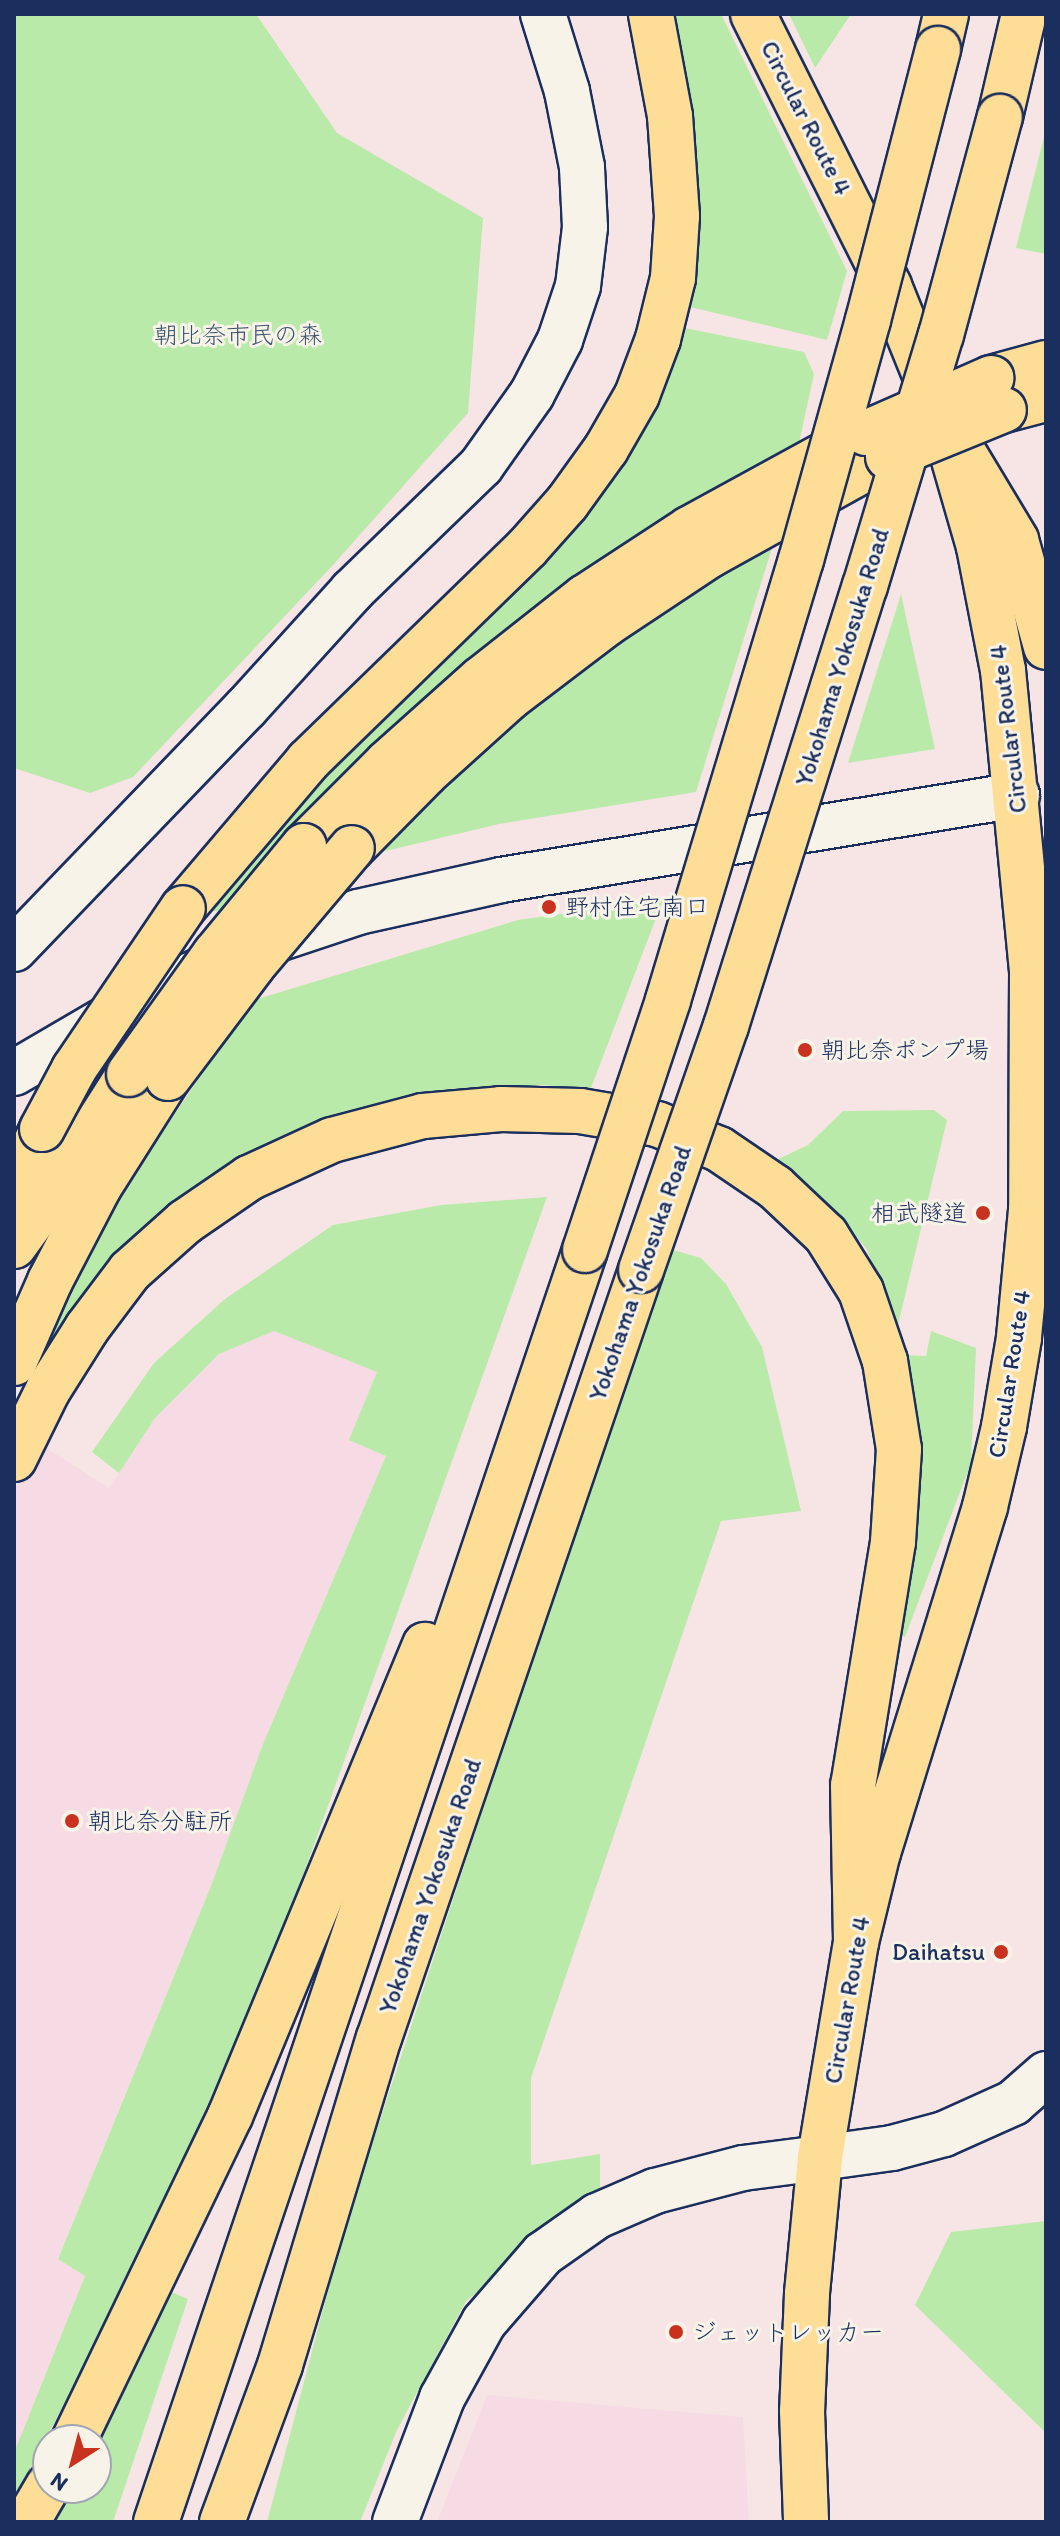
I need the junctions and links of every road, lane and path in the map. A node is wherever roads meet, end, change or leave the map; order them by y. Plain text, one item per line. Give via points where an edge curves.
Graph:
1 (543, 14) edge
2 (651, 14) edge
3 (753, 14) edge
4 (1024, 14) edge
5 (942, 31) edge
6 (1046, 363) edge
7 (997, 394) junction
8 (1046, 399) edge
9 (941, 415) junction
10 (872, 447) junction
11 (1046, 647) edge
12 (1017, 795) junction
13 (14, 949) edge
14 (1039, 955) edge
15 (14, 1073) edge
16 (148, 1076) junction
17 (14, 1190) edge
18 (14, 1246) edge
19 (14, 1363) edge
20 (546, 1370) junction
21 (14, 1459) edge
22 (856, 1942) junction
23 (1046, 2074) edge
24 (820, 2158) junction
25 (280, 2365) junction
26 (82, 2424) edge
27 (38, 2504) edge
28 (27, 2522) edge
29 (156, 2522) edge
30 (222, 2522) edge
31 (236, 2522) edge
32 (395, 2522) edge
33 (806, 2522) edge

1 - 13 street via 567,91 582,167 585,227 578,286 560,340 532,394 481,466 352,591
2 - 17 main road, bridge via 670,116 677,216 673,278 637,395 606,449 527,548 308,761 183,908 74,1069
3 - 9 main road, Circular Route 4 via 889,286
4 - 25 main road, Yokohama Yokosuka Road, bridge via 941,335 726,1026 379,2038
5 - 20 main road, bridge via 801,560 668,1000
6 - 7 main road
7 - 8 main road
7 - 10 main road, bridge
9 - 11 main road via 1016,540
9 - 12 main road, Circular Route 4 via 979,547 1003,670
10 - 16 main road, bridge via 606,624 509,698 352,848 253,965
10 - 16 main road, bridge via 689,529 585,597 469,689 304,846 215,954
12 - 14 main road, Circular Route 4
12 - 15 street via 501,880 358,912 250,948 151,993
14 - 22 main road, Circular Route 4 via 1031,1210 1004,1427
16 - 18 main road
16 - 19 main road
20 - 26 main road via 378,1753 236,2102
20 - 29 main road
21 - 22 main road via 71,1353 130,1271 185,1222 249,1178 332,1140 423,1116 565,1110 657,1124 719,1149 775,1187 826,1235 861,1291 885,1361 899,1449 893,1542 853,1785
22 - 24 main road, Circular Route 4
23 - 24 street via 1013,2103 944,2134
24 - 32 street via 743,2168 655,2191 597,2216 543,2254 484,2322 442,2398
24 - 33 main road, Circular Route 4 via 802,2411
25 - 30 main road, Yokohama Yokosuka Road
25 - 31 main road
27 - 28 main road

